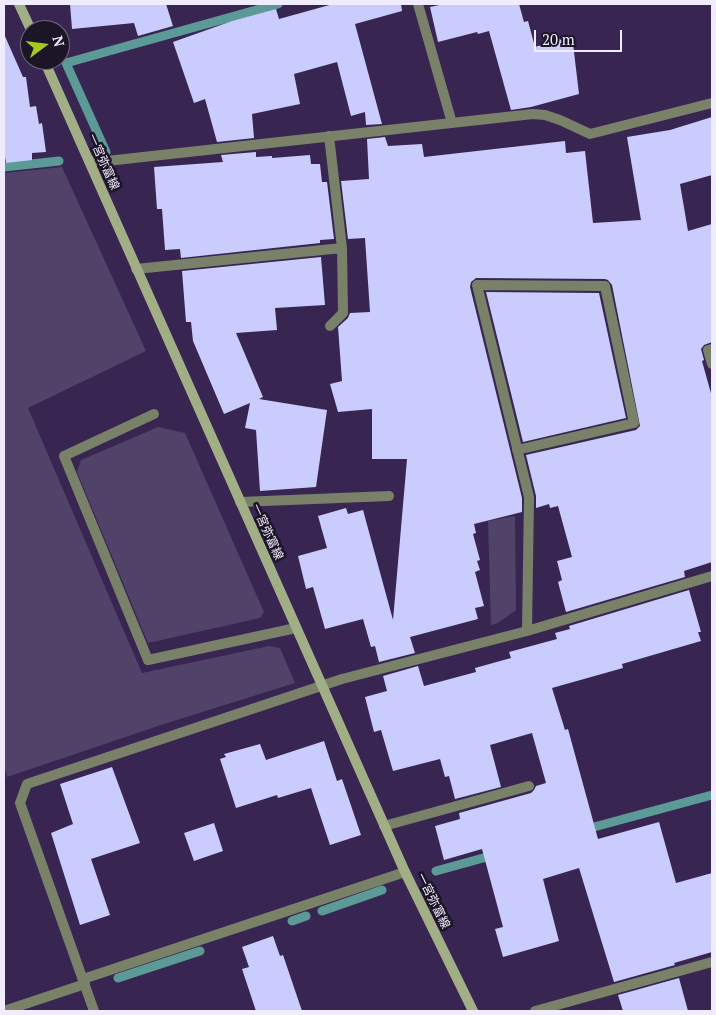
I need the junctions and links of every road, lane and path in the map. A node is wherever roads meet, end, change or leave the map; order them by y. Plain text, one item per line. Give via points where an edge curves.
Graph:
1 (19, 4) edge
2 (418, 4) edge
3 (26, 20) edge
4 (48, 70) edge
5 (712, 103) edge
6 (452, 123) junction
7 (329, 136) junction
8 (89, 161) junction
9 (342, 248) junction
10 (136, 269) junction
11 (330, 326) dead end
12 (712, 349) edge
13 (712, 364) edge
14 (154, 414) dead end
15 (517, 450) junction
16 (389, 496) dead end
17 (240, 502) junction
18 (712, 576) edge
19 (296, 628) junction
20 (527, 631) junction
21 (321, 686) junction
22 (529, 786) dead end
23 (384, 826) junction
24 (406, 872) junction
25 (712, 962) edge
26 (84, 982) junction
27 (4, 1011) edge
28 (94, 1011) edge
29 (473, 1011) edge
30 (535, 1011) edge

1 - 3 main road
2 - 6 street
4 - 8 main road, 一宮弥富線
5 - 6 street via 590,134 560,120 533,114
6 - 7 street
7 - 8 street
7 - 9 street
8 - 10 main road, 一宮弥富線
9 - 10 street
9 - 11 street via 343,313
10 - 17 main road, 一宮弥富線
12 - 13 street via 708,350
14 - 19 street via 64,456 148,660
15 - 15 street via 634,423 605,286 477,285
15 - 20 street via 528,498
16 - 17 street
17 - 19 main road, 一宮弥富線
18 - 20 street
19 - 21 main road, 一宮弥富線
20 - 21 street
21 - 23 main road, 一宮弥富線
21 - 26 street via 27,784 20,803
22 - 23 street
23 - 24 main road, 一宮弥富線
24 - 26 street
24 - 29 main road, 一宮弥富線
25 - 30 street
26 - 27 street
26 - 28 street

